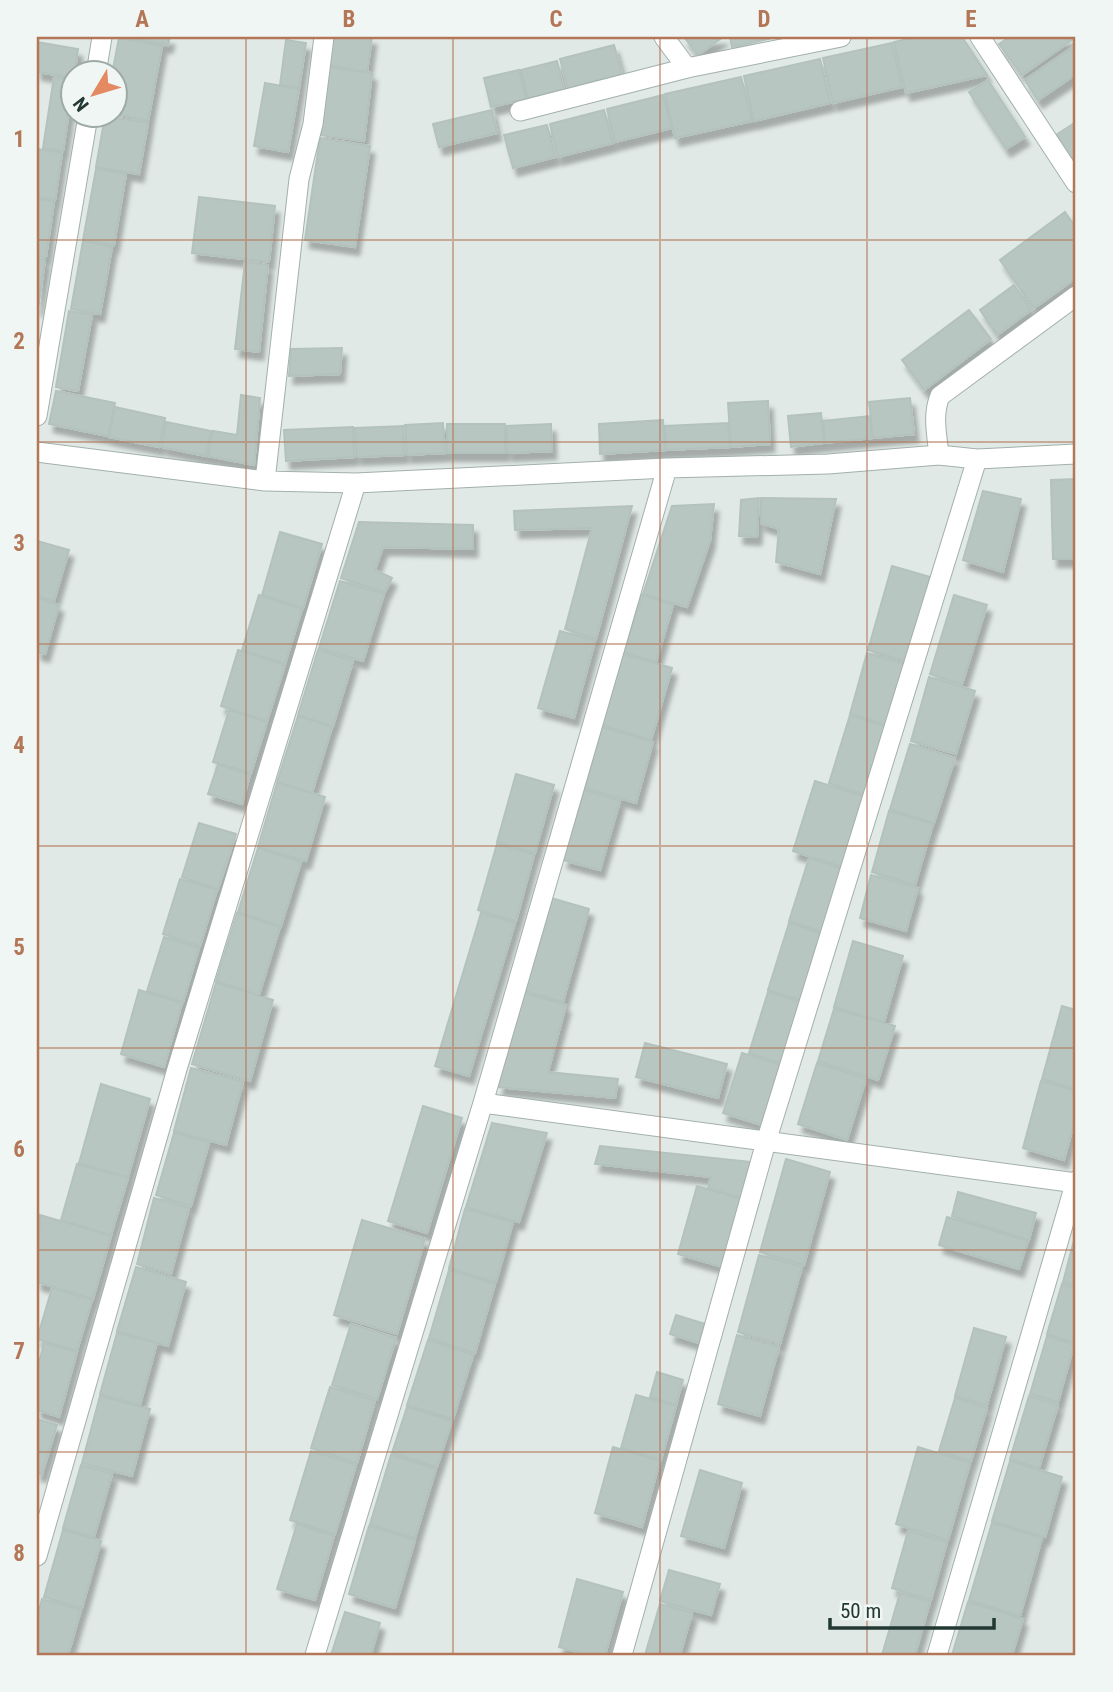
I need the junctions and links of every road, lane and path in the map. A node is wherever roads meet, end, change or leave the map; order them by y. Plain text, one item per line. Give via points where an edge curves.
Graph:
1 (102, 37) edge
2 (324, 37) edge
3 (664, 37) edge
4 (841, 37) edge
5 (980, 37) edge
6 (98, 60) edge
7 (687, 68) junction
8 (520, 111) dead end
9 (86, 130) edge
10 (1076, 183) edge
11 (1076, 296) edge
12 (37, 416) edge
13 (37, 452) edge
14 (1076, 454) edge
15 (939, 456) junction
16 (977, 459) junction
17 (667, 468) junction
18 (265, 481) junction
19 (356, 483) junction
20 (483, 1103) junction
21 (766, 1142) junction
22 (1076, 1183) edge
23 (37, 1556) edge
24 (315, 1655) edge
25 (622, 1655) edge
26 (937, 1655) edge

1 - 6 street
2 - 18 street via 313,124 299,179
3 - 7 street
4 - 7 street
5 - 10 street
7 - 8 street
9 - 12 street
11 - 15 street via 940,396 936,407
13 - 18 street
14 - 16 street
15 - 16 street
15 - 17 street
16 - 21 street
17 - 19 street
17 - 20 street
18 - 19 street
19 - 23 street via 177,1069
20 - 21 street
20 - 24 street
21 - 22 street
21 - 25 street
22 - 26 street

